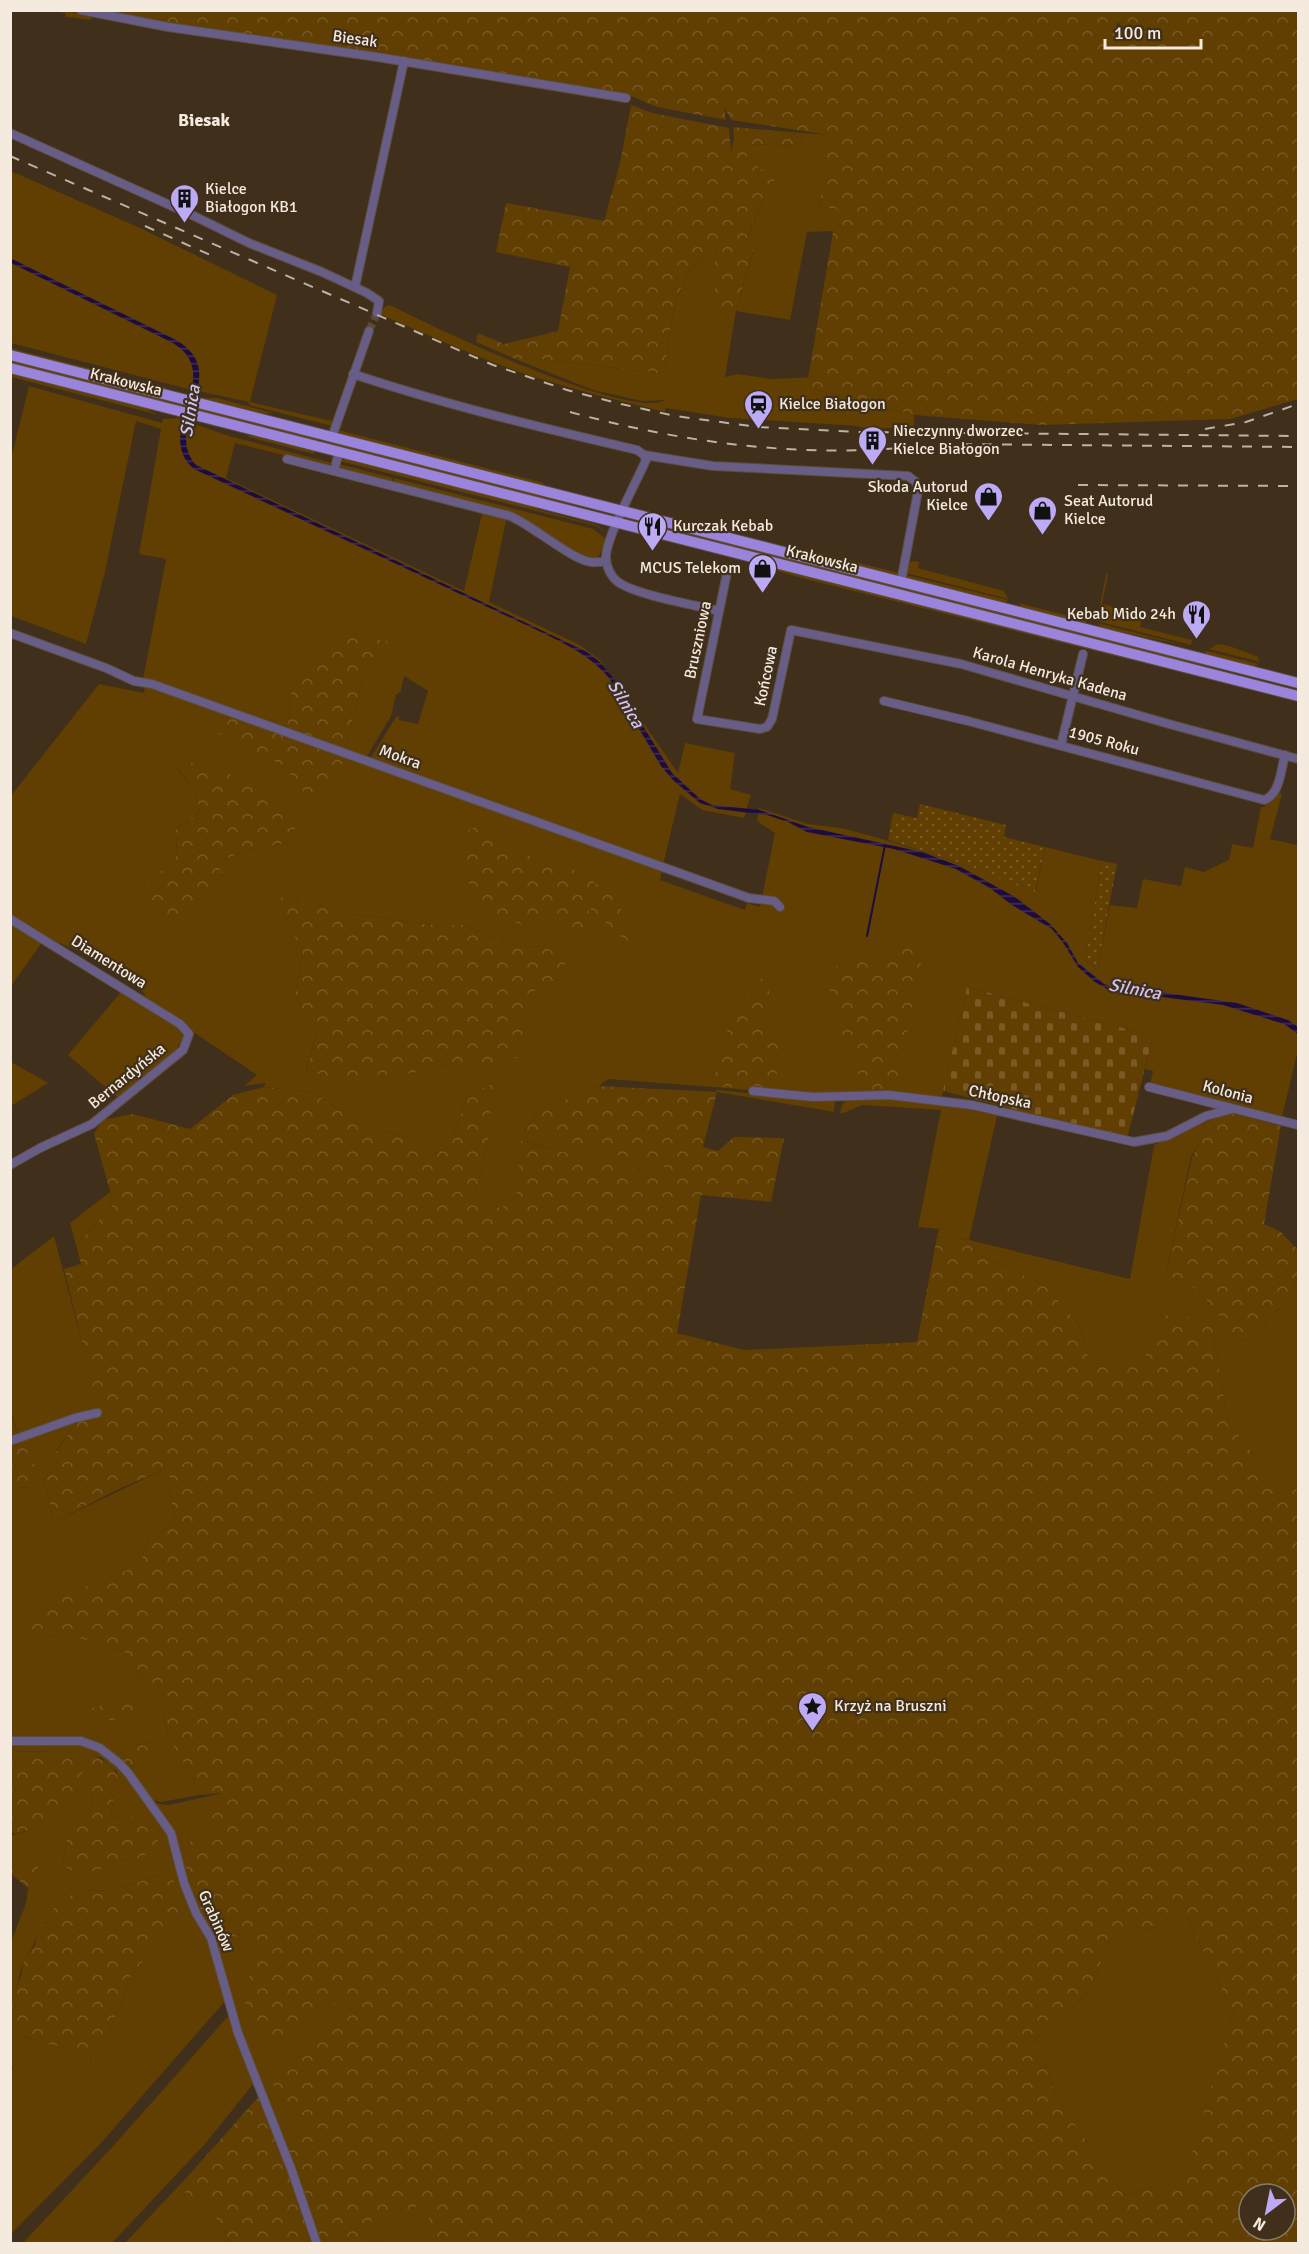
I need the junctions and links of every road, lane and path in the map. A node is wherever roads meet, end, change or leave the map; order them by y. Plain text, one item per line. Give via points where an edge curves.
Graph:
1 (81, 10) edge
2 (404, 61) junction
3 (626, 98) dead end
4 (10, 133) edge
5 (355, 287) junction
6 (377, 313) dead end
7 (369, 331) tunnel mouth
8 (10, 355) edge
9 (10, 368) edge
10 (353, 374) junction
11 (332, 437) junction
12 (339, 452) junction
13 (644, 455) junction
14 (287, 459) dead end
15 (334, 471) junction
16 (623, 511) junction
17 (618, 523) junction
18 (606, 561) junction
19 (728, 568) dead end
20 (901, 582) junction
21 (719, 611) junction
22 (791, 630) joint
23 (10, 633) edge
24 (1083, 654) dead end
25 (1299, 683) edge
26 (1073, 696) junction
27 (1299, 696) edge
28 (884, 700) dead end
29 (697, 718) joint
30 (1061, 745) junction
31 (1285, 755) junction
32 (1299, 759) edge
33 (780, 907) dead end
34 (10, 919) edge
35 (189, 1034) joint
36 (1149, 1087) dead end
37 (753, 1091) dead end
38 (1232, 1109) junction
39 (1299, 1125) edge
40 (10, 1165) edge
41 (97, 1413) dead end
42 (10, 1441) edge
43 (10, 1741) edge
44 (317, 2244) edge

1 - 2 street, Biesak via 168,27
2 - 3 street, Biesak
2 - 5 street
4 - 5 street
5 - 6 street via 378,299
7 - 10 street
8 - 11 main road, Krakowska
9 - 12 main road, Krakowska
10 - 11 street
10 - 13 street
11 - 16 main road, Krakowska
12 - 15 street
12 - 17 main road, Krakowska
13 - 16 street via 646,460
13 - 20 street via 713,466 908,476 916,482 918,491
14 - 15 street
15 - 18 street via 510,516 577,557 593,563
16 - 17 street
16 - 20 main road, Krakowska
17 - 18 street
17 - 27 main road, Krakowska
18 - 21 street via 618,582
19 - 21 street, Bruszniowa
20 - 25 main road, Krakowska
21 - 29 street, Bruszniowa
22 - 26 street, Karola Henryka Kadena via 961,664
22 - 29 street, Końcowa via 767,727
23 - 33 street, Mokra via 134,681 152,684
24 - 26 street
26 - 30 street
26 - 31 street, Karola Henryka Kadena
28 - 30 street, 1905 Roku
30 - 31 street, 1905 Roku via 1264,800 1276,792
31 - 32 street, Karola Henryka Kadena
34 - 35 street, Diamentowa via 180,1024
35 - 40 street, Bernardyńska via 183,1050 92,1124
36 - 38 street, Kolonia
37 - 38 street, Chłopska via 813,1097 888,1095 972,1105 1134,1142 1167,1136 1206,1116
38 - 39 street, Kolonia
41 - 42 street
43 - 44 street, Grabinów via 81,1741 100,1748 129,1774 171,1833 184,1883 211,1938 238,2033

